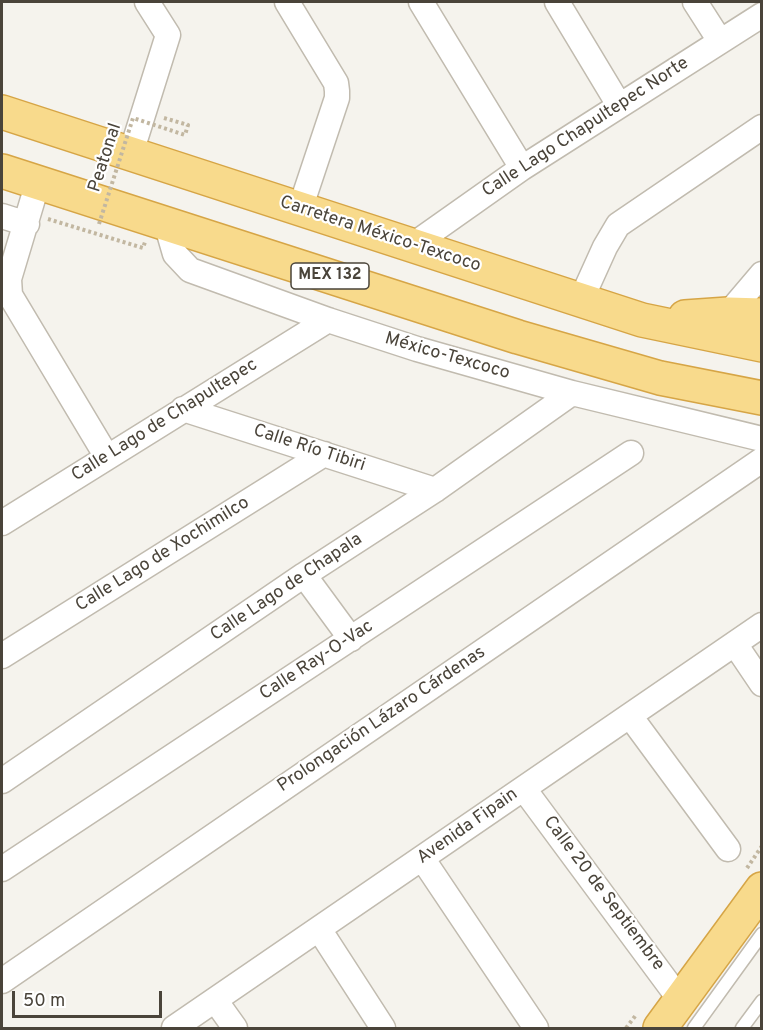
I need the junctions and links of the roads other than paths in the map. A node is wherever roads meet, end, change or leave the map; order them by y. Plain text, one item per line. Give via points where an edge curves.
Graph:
1 (147, 2) edge
2 (287, 2) edge
3 (421, 2) edge
4 (557, 2) edge
5 (695, 2) edge
6 (762, 15) edge
7 (720, 41) junction
8 (620, 105) junction
9 (2, 112) edge
10 (762, 127) edge
11 (131, 153) junction
12 (522, 168) junction
13 (2, 171) edge
14 (38, 182) junction
15 (300, 210) junction
16 (2, 216) edge
17 (28, 218) junction
18 (156, 231) junction
19 (413, 245) junction
20 (762, 274) edge
21 (581, 300) junction
22 (728, 314) junction
23 (762, 315) edge
24 (328, 320) junction
25 (642, 320) junction
26 (762, 345) edge
27 (660, 378) junction
28 (572, 393) junction
29 (762, 398) edge
30 (183, 409) junction
31 (762, 418) edge
32 (762, 439) edge
33 (631, 453) dead end
34 (324, 454) junction
35 (107, 457) junction
36 (762, 460) edge
37 (435, 490) junction
38 (3, 518) edge
39 (304, 575) junction
40 (762, 625) edge
41 (351, 639) junction
42 (735, 644) junction
43 (2, 656) edge
44 (762, 684) edge
45 (630, 716) junction
46 (2, 781) edge
47 (524, 789) junction
48 (728, 849) dead end
49 (422, 858) junction
50 (2, 869) edge
51 (762, 889) edge
52 (319, 929) junction
53 (762, 934) edge
54 (2, 981) edge
55 (215, 1000) junction
56 (762, 1001) edge
57 (687, 1015) edge
58 (174, 1029) edge
59 (235, 1029) edge
60 (383, 1029) edge
61 (536, 1029) edge
62 (660, 1029) edge
63 (742, 1029) edge

1 - 11 street via 168,35
2 - 15 street via 336,82 337,91
3 - 12 street
4 - 8 street
5 - 7 street
6 - 7 street, Calle Lago Chapultepec Norte
7 - 8 street, Calle Lago Chapultepec Norte
8 - 12 street, Calle Lago Chapultepec Norte
9 - 11 highway, Carretera México-Texcoco
10 - 21 street via 618,225
11 - 15 highway, Carretera México-Texcoco
12 - 19 street, Calle Lago Chapultepec Norte
13 - 14 highway, MEX 132
14 - 17 street
14 - 18 highway, MEX 132
15 - 19 highway, Carretera México-Texcoco
16 - 17 street
17 - 35 street via 9,279 10,295
18 - 24 street, México-Texcoco via 190,270
18 - 27 highway, MEX 132
19 - 21 highway, Carretera México-Texcoco
20 - 22 street
21 - 25 highway, Carretera México-Texcoco
22 - 23 highway
22 - 25 highway
24 - 28 street, México-Texcoco
24 - 30 street, Calle Lago de Chapultepec
25 - 26 highway, Carretera México-Texcoco
27 - 29 highway, MEX 132
27 - 31 highway
28 - 32 street, México-Texcoco
28 - 37 street, Calle Lago de Chapala
30 - 34 street, Calle Río Tibiri
30 - 35 street, Calle Lago de Chapultepec
33 - 41 street, Calle Ray-O-Vac
34 - 37 street, Calle Río Tibiri
34 - 43 street, Calle Lago de Xochimilco
35 - 38 street, Calle Lago de Chapultepec
36 - 54 street, Prolongación Lázaro Cárdenas
37 - 39 street, Calle Lago de Chapala
39 - 41 street
39 - 46 street, Calle Lago de Chapala
40 - 42 street, Avenida Fipain
41 - 50 street, Calle Ray-O-Vac
42 - 44 street
42 - 45 street, Avenida Fipain
45 - 47 street, Avenida Fipain
45 - 48 street
47 - 49 street, Avenida Fipain
47 - 57 street, Calle 20 de Septiembre
49 - 52 street, Avenida Fipain
49 - 61 street
51 - 57 highway
52 - 55 street, Avenida Fipain
52 - 60 street
53 - 57 lane
55 - 58 street, Avenida Fipain
55 - 59 street
56 - 63 lane
57 - 62 highway

